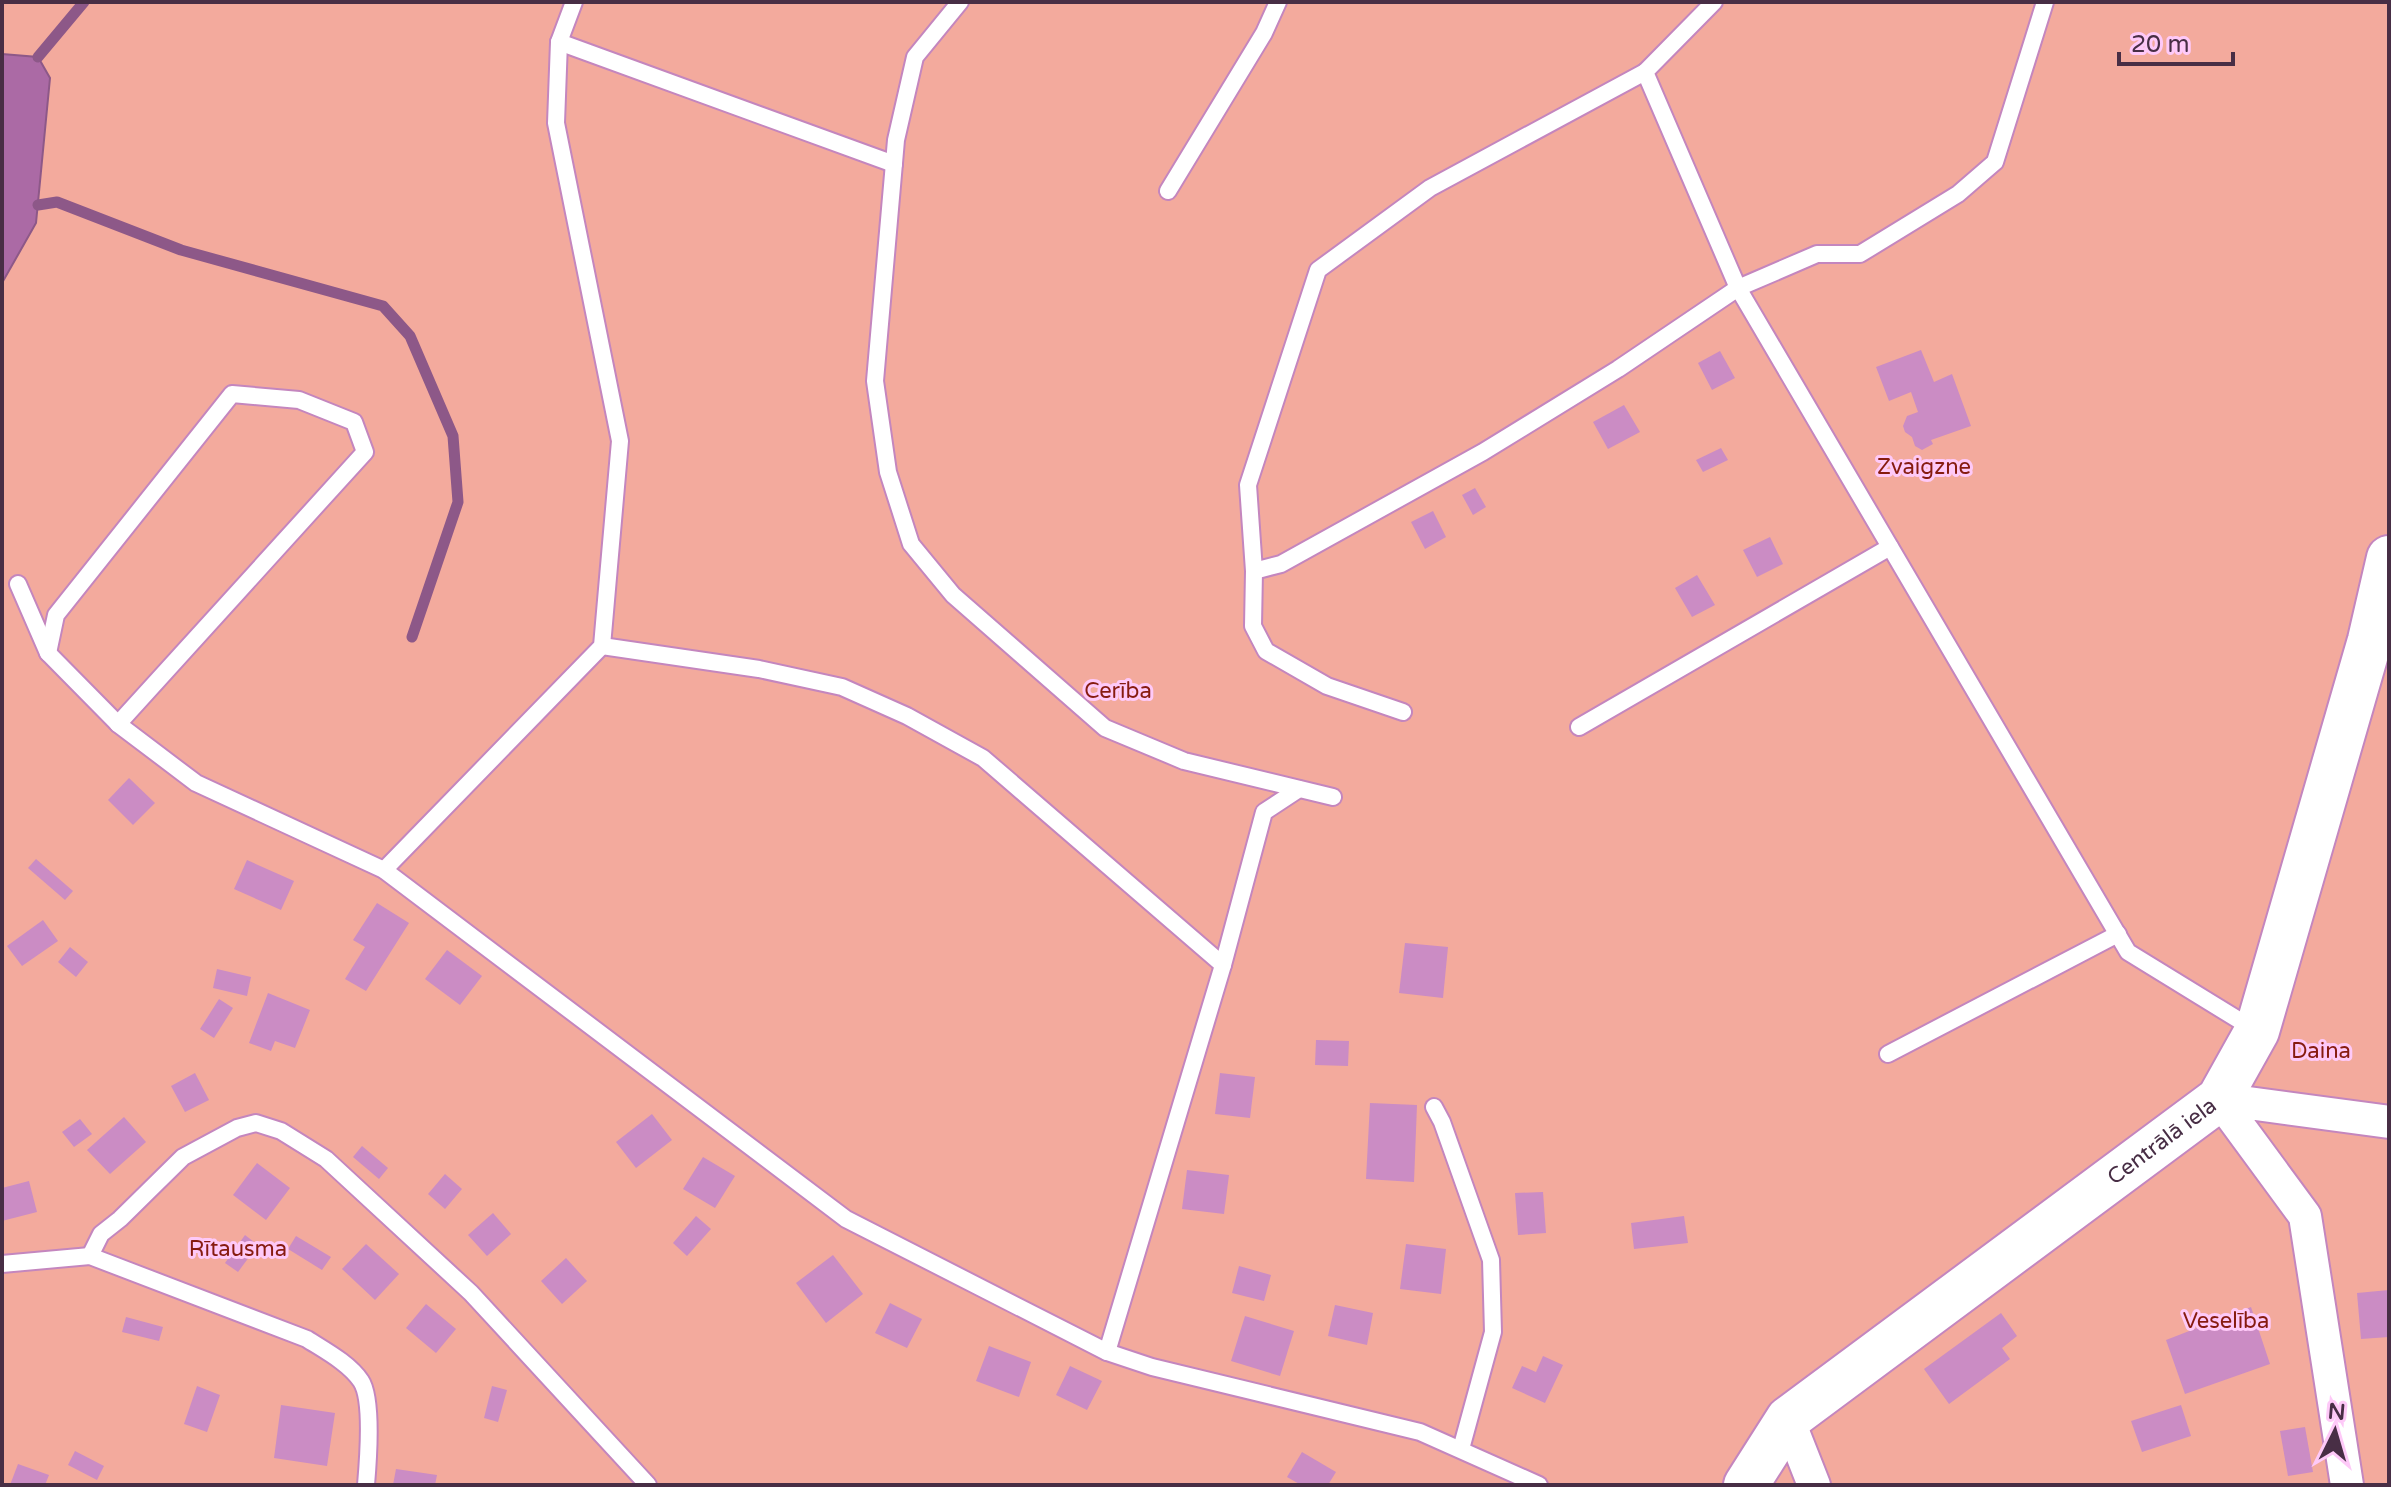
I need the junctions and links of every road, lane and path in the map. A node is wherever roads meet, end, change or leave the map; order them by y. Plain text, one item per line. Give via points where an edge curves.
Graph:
1 (574, 2) edge
2 (960, 2) edge
3 (1278, 2) edge
4 (1714, 2) edge
5 (2045, 2) edge
6 (559, 42) junction
7 (1645, 72) junction
8 (894, 164) junction
9 (1168, 191) dead end
10 (1738, 288) junction
11 (1890, 547) junction
12 (2389, 558) edge
13 (1254, 571) junction
14 (18, 584) dead end
15 (2380, 645) edge
16 (602, 646) junction
17 (48, 653) junction
18 (1403, 712) dead end
19 (118, 724) junction
20 (1579, 727) dead end
21 (1299, 789) junction
22 (1333, 797) dead end
23 (384, 870) junction
24 (2118, 934) junction
25 (1223, 965) junction
26 (2257, 1031) junction
27 (1888, 1054) dead end
28 (2219, 1099) junction
29 (1434, 1107) dead end
30 (2389, 1122) edge
31 (90, 1256) junction
32 (2, 1264) edge
33 (1107, 1352) junction
34 (1788, 1419) junction
35 (1461, 1449) junction
36 (366, 1485) edge
37 (648, 1485) edge
38 (1539, 1485) edge
39 (1746, 1485) edge
40 (1814, 1485) edge
41 (2347, 1485) edge

1 - 6 lane
2 - 8 lane via 915,57
3 - 9 lane
4 - 7 lane
5 - 10 lane via 1995,162 1958,194 1860,254 1817,254
6 - 8 lane
6 - 16 lane via 556,123 620,441
7 - 10 lane
7 - 13 lane via 1430,188 1318,270 1248,485
8 - 21 lane via 875,381 888,472 911,544 953,595 1105,728 1184,761
10 - 11 lane
10 - 13 lane via 1483,452 1281,564
11 - 20 lane
11 - 24 lane
12 - 15 street, Centrālā iela
13 - 18 lane via 1253,626 1266,651 1327,686
14 - 17 lane
15 - 26 street, Centrālā iela
16 - 23 lane
16 - 25 lane via 842,687 907,716 983,758
17 - 19 lane
17 - 19 lane via 56,615 232,394 299,400 354,422 365,452
19 - 23 lane via 196,783
21 - 22 lane
21 - 25 lane via 1264,812
23 - 33 lane via 846,1219
24 - 26 lane via 2128,952
24 - 27 lane
25 - 33 lane
26 - 28 street, Centrālā iela
28 - 30 street
28 - 34 street, Centrālā iela
28 - 41 street via 2305,1216
29 - 35 lane via 1491,1260 1493,1332
31 - 32 lane
31 - 36 lane via 307,1339 336,1357 362,1382 368,1410
31 - 37 lane via 101,1234 183,1157 237,1128 256,1123 281,1131 326,1159 471,1293
33 - 35 lane via 1420,1432
34 - 39 street, Centrālā iela
34 - 40 street
35 - 38 lane

